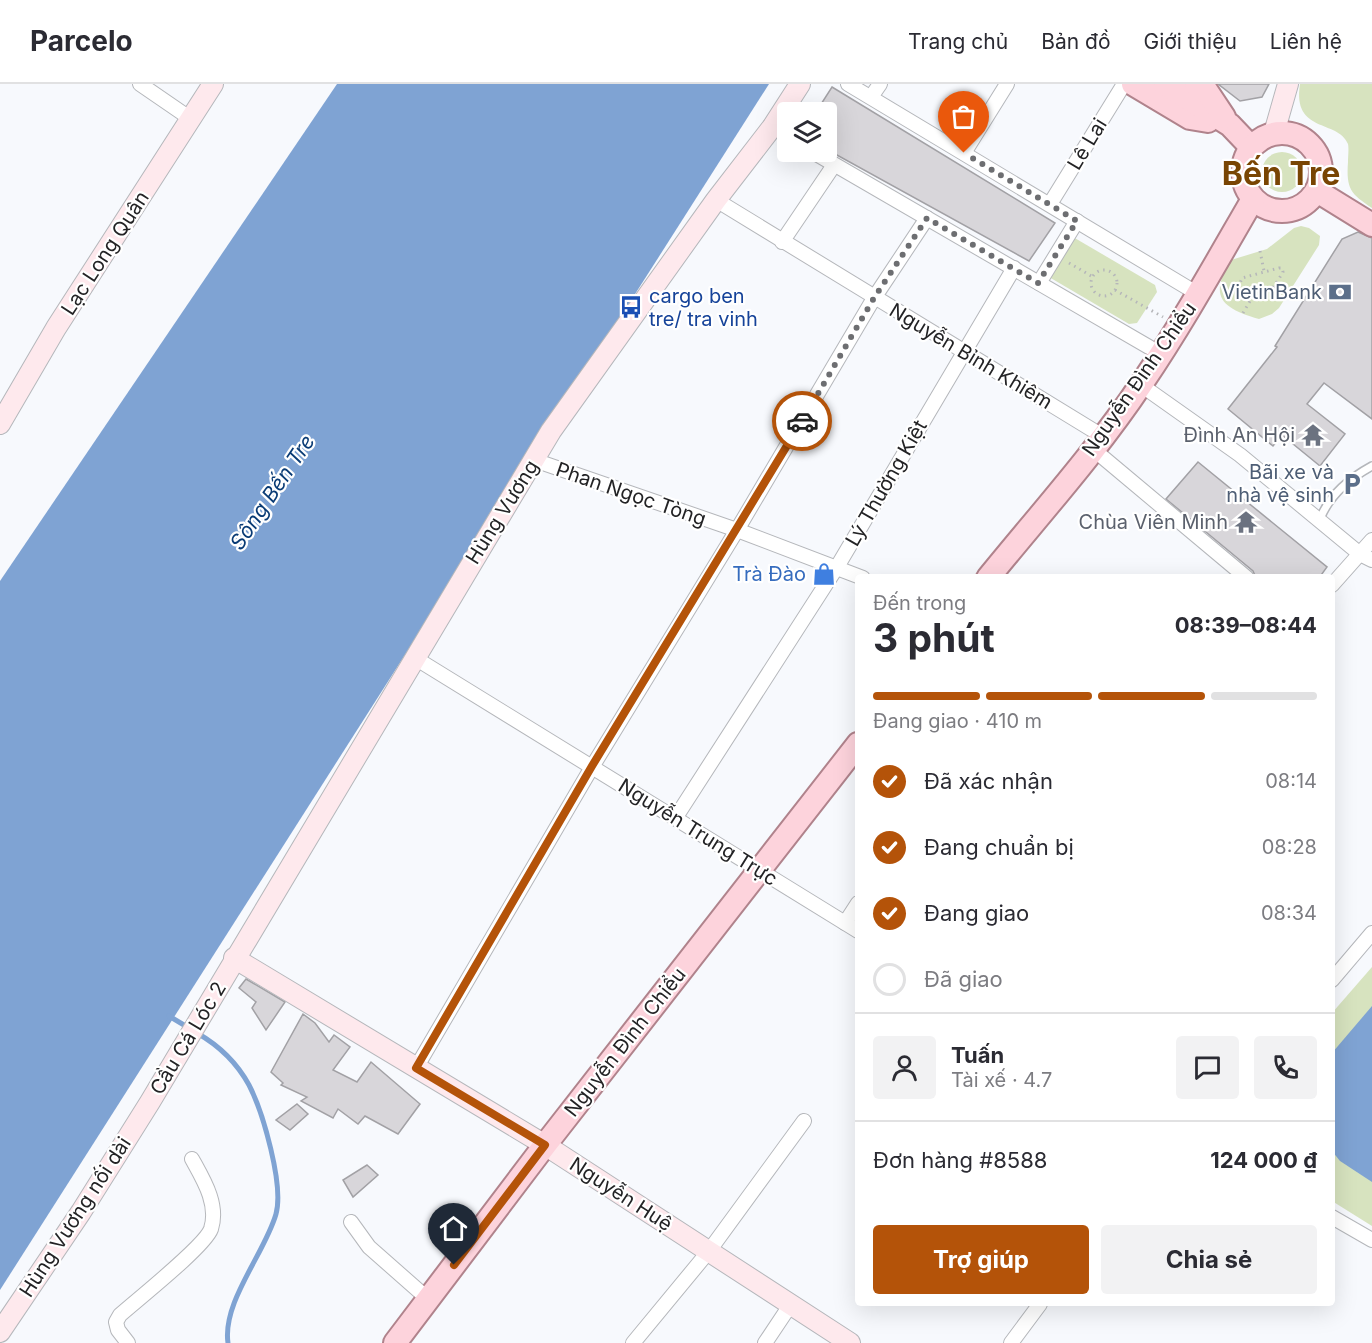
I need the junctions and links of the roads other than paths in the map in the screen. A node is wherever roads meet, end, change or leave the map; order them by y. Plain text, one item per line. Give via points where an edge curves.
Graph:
1 (140, 84) edge
2 (213, 84) edge
3 (800, 84) edge
4 (848, 84) edge
5 (880, 84) edge
6 (1007, 84) edge
7 (1124, 84) edge
8 (1133, 84) edge
9 (1165, 84) edge
10 (1288, 84) edge
11 (1197, 94) edge
12 (871, 98) junction
13 (792, 102) edge
14 (191, 119) junction
15 (1230, 125) junction
16 (1274, 133) junction
17 (777, 134) edge
18 (1251, 147) junction
19 (964, 153) junction
20 (829, 162) edge
21 (834, 165) junction
22 (1317, 191) junction
23 (1253, 199) junction
24 (716, 200) junction
25 (1050, 204) junction
26 (927, 218) junction
27 (1077, 221) junction
28 (1372, 225) edge
29 (782, 242) junction
30 (1014, 268) junction
31 (1038, 283) junction
32 (1198, 294) junction
33 (874, 298) junction
34 (964, 351) junction
35 (1161, 354) junction
36 (1141, 385) junction
37 (0, 424) edge
38 (1098, 443) junction
39 (534, 460) junction
40 (1372, 466) edge
41 (1320, 519) junction
42 (737, 530) junction
43 (1372, 540) edge
44 (1366, 557) edge
45 (837, 567) junction
46 (991, 574) edge
47 (1243, 574) edge
48 (855, 575) edge
49 (1335, 583) edge
50 (415, 658) junction
51 (855, 748) edge
52 (592, 766) junction
53 (676, 817) junction
54 (760, 870) junction
55 (855, 908) edge
56 (845, 923) junction
57 (855, 929) edge
58 (1372, 933) edge
59 (230, 967) junction
60 (1335, 976) edge
61 (416, 1068) junction
62 (150, 1102) joint
63 (804, 1121) dead end
64 (545, 1145) junction
65 (192, 1159) dead end
66 (1335, 1219) edge
67 (351, 1222) dead end
68 (1372, 1240) edge
69 (709, 1251) junction
70 (428, 1299) junction
71 (791, 1304) junction
72 (1039, 1306) edge
73 (0, 1332) edge
74 (128, 1343) edge
75 (395, 1343) edge
76 (633, 1343) edge
77 (765, 1343) edge
78 (850, 1343) edge
79 (1011, 1343) edge

1 - 14 street
2 - 14 street, Lạc Long Quân
3 - 13 street, Hùng Vương
4 - 12 street
5 - 12 street
6 - 19 street
7 - 25 street, Lê Lai
8 - 15 main road via 1190,118
9 - 11 main road
10 - 16 street
11 - 15 main road
12 - 19 street
14 - 37 street, Lạc Long Quân via 56,328
15 - 18 main road
16 - 18 main road
16 - 22 main road via 1292,133 1312,146 1321,168
17 - 24 street, Hùng Vương
18 - 23 main road via 1243,168
19 - 25 street
20 - 21 street
21 - 26 street
21 - 29 street
22 - 23 main road via 1299,208 1286,211 1262,206
22 - 28 main road
23 - 32 main road, Nguyễn Đình Chiểu
24 - 29 street, Nguyễn Bỉnh Khiêm
24 - 39 street, Hùng Vương via 570,402
25 - 27 street
26 - 30 street
26 - 33 street
27 - 31 street
27 - 32 street
29 - 33 street, Nguyễn Bỉnh Khiêm
30 - 31 street
30 - 34 street, Lý Thường Kiệt
31 - 35 street
32 - 35 main road, Nguyễn Đình Chiểu
33 - 34 street, Nguyễn Bỉnh Khiêm
33 - 42 street
34 - 38 street, Nguyễn Bỉnh Khiêm
34 - 45 street, Lý Thường Kiệt
35 - 36 main road, Nguyễn Đình Chiểu
36 - 38 main road, Nguyễn Đình Chiểu
36 - 41 street via 1240,455
38 - 46 main road, Nguyễn Đình Chiểu
38 - 47 street, Nguyễn Bỉnh Khiêm
39 - 42 street, Phan Ngọc Tòng
39 - 50 street, Hùng Vương
40 - 41 lane via 1326,503
41 - 44 street
42 - 45 street, Phan Ngọc Tòng
42 - 52 street
43 - 44 street
44 - 49 street
45 - 48 street, Phan Ngọc Tòng
45 - 53 street, Lý Thường Kiệt
50 - 52 street, Nguyễn Trung Trực
50 - 59 street, Hùng Vương
51 - 54 main road, Nguyễn Đình Chiểu
52 - 53 street, Nguyễn Trung Trực
52 - 61 street
53 - 54 street, Nguyễn Trung Trực
54 - 56 street, Nguyễn Trung Trực
54 - 64 main road, Nguyễn Đình Chiểu
55 - 56 street
56 - 57 street, Nguyễn Trung Trực
58 - 60 street
59 - 61 street, Nguyễn Huệ
59 - 62 street, Cầu Cá Lóc 2
61 - 64 street, Nguyễn Huệ
62 - 73 street, Hùng Vương nối dài
63 - 69 street
64 - 69 street, Nguyễn Huệ
64 - 70 main road, Nguyễn Đình Chiểu
65 - 74 street via 212,1202 211,1228 120,1315 116,1322 118,1330
66 - 68 street
67 - 70 street via 369,1247
69 - 71 street, Nguyễn Huệ
69 - 76 street
70 - 75 main road, Nguyễn Đình Chiểu
71 - 77 street
71 - 78 street, Nguyễn Huệ
72 - 79 street

